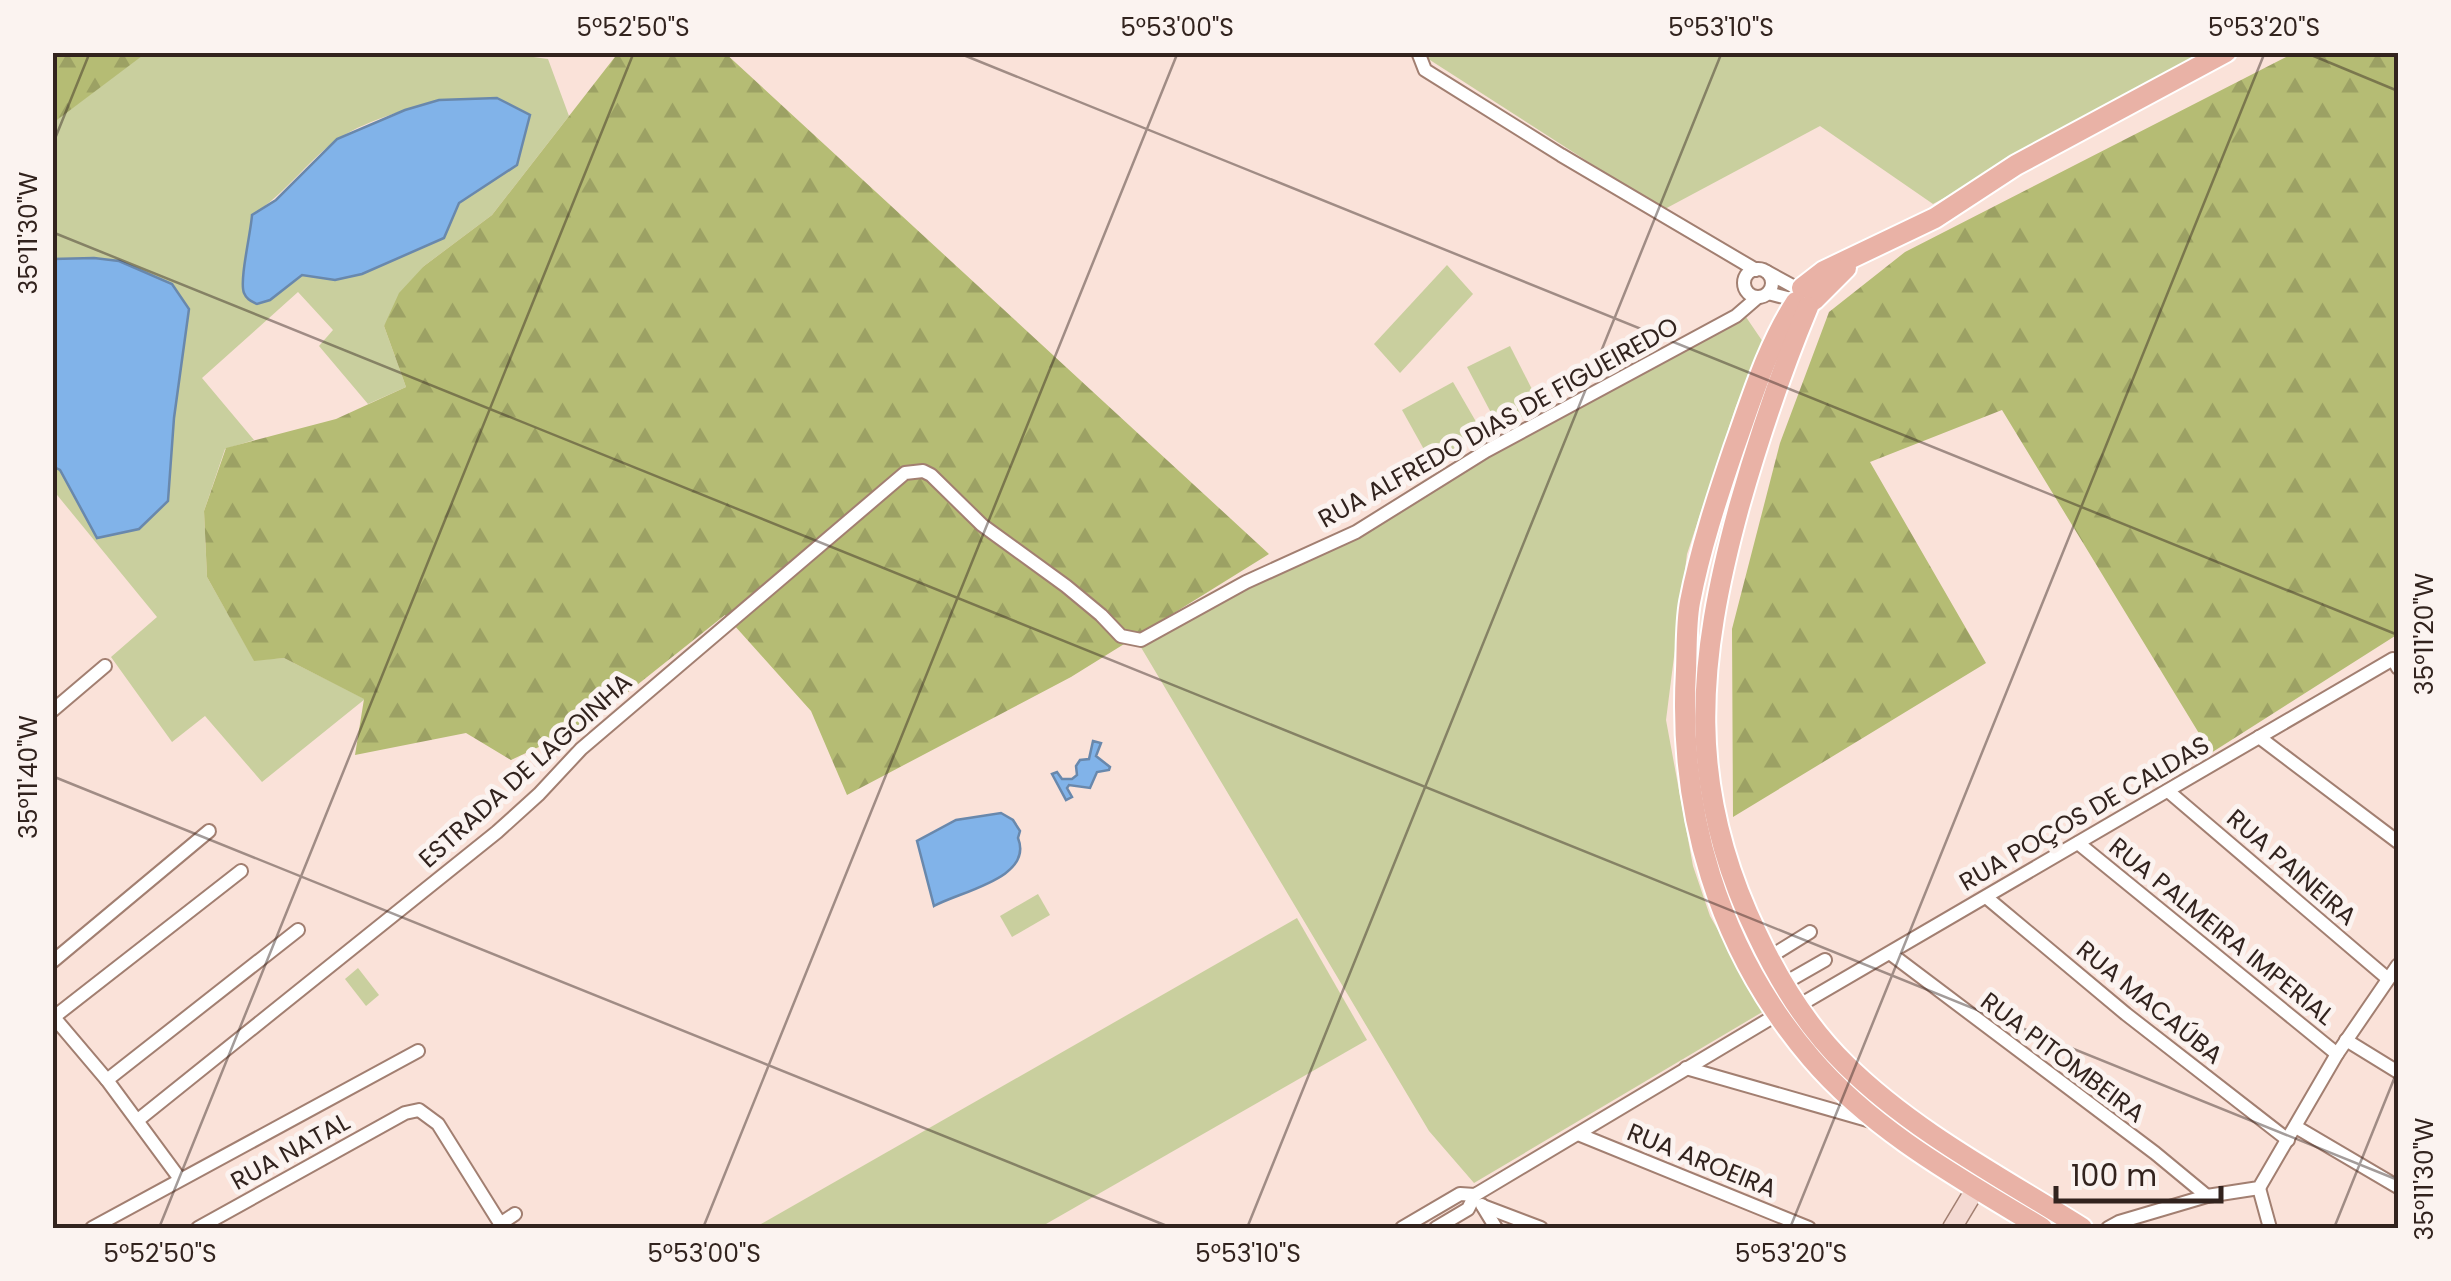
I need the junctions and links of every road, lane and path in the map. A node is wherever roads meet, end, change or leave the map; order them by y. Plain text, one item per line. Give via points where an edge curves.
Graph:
1 (1418, 52) edge
2 (2226, 52) edge
3 (1761, 271) junction
4 (1763, 295) junction
5 (1802, 298) junction
6 (941, 484) joint
7 (2396, 664) edge
8 (105, 666) dead end
9 (52, 712) edge
10 (2260, 737) junction
11 (2168, 790) junction
12 (208, 831) dead end
13 (2398, 842) edge
14 (2078, 843) junction
15 (241, 870) dead end
16 (1986, 896) junction
17 (1745, 907) junction
18 (1724, 915) junction
19 (298, 930) dead end
20 (1810, 932) dead end
21 (1891, 954) junction
22 (1768, 958) junction
23 (1825, 960) dead end
24 (52, 962) edge
25 (2398, 965) edge
26 (2387, 978) junction
27 (1784, 984) junction
28 (1798, 1006) junction
29 (1778, 1014) junction
30 (53, 1016) edge
31 (2346, 1040) junction
32 (418, 1051) dead end
33 (2337, 1054) junction
34 (1686, 1068) junction
35 (2398, 1072) edge
36 (107, 1080) junction
37 (138, 1120) junction
38 (1878, 1123) junction
39 (2296, 1126) junction
40 (1578, 1134) junction
41 (2288, 1140) junction
42 (180, 1178) junction
43 (1976, 1188) junction
44 (2259, 1188) junction
45 (2398, 1188) edge
46 (2207, 1196) junction
47 (1479, 1200) junction
48 (513, 1210) dead end
49 (499, 1222) edge
50 (2269, 1224) edge
51 (92, 1228) edge
52 (198, 1228) edge
53 (1402, 1228) edge
54 (1436, 1228) edge
55 (1496, 1228) edge
56 (1541, 1228) edge
57 (1809, 1228) edge
58 (1952, 1228) edge
59 (2042, 1228) edge
60 (2082, 1228) edge
61 (2108, 1228) edge
62 (2282, 1228) edge

1 - 3 street via 1426,70
2 - 5 main road via 2016,165 1935,218 1865,249
3 - 4 street via 1772,282
3 - 4 street via 1744,282 1748,292
3 - 5 street
4 - 5 street
4 - 6 street, RUA ALFREDO DIAS DE FIGUEIREDO via 1356,532 1140,640 1120,636
5 - 17 main road via 1734,526 1708,649 1711,802
5 - 18 main road via 1758,378 1716,500 1690,605 1683,719 1690,794
6 - 37 street, ESTRADA DE LAGOINHA via 922,471 900,476 581,749 497,832
7 - 10 street, RUA POÇOS DE CALDAS
8 - 9 street
10 - 11 street, RUA POÇOS DE CALDAS
10 - 13 street
11 - 14 street, RUA POÇOS DE CALDAS
11 - 26 street, RUA PAINEIRA
12 - 24 street
14 - 16 street, RUA POÇOS DE CALDAS
14 - 33 street, RUA PALMEIRA IMPERIAL
15 - 30 street
16 - 21 street, RUA POÇOS DE CALDAS
16 - 41 street, RUA MACAÚBA
17 - 18 main road via 1736,916
17 - 22 main road
18 - 29 main road
19 - 36 street
20 - 22 street
21 - 28 street, RUA POÇOS DE CALDAS
21 - 46 street, RUA PITOMBEIRA
22 - 27 main road
23 - 27 street
25 - 26 street
26 - 31 street
27 - 28 main road
28 - 60 main road via 1884,1101
29 - 34 street
29 - 38 main road via 1820,1068
30 - 36 street
31 - 33 street
31 - 35 street, RUA PALMEIRA IMPERIAL
32 - 42 street
33 - 39 street
34 - 38 street
34 - 40 street
36 - 37 street
37 - 42 street
38 - 43 main road
39 - 41 street
39 - 45 street
40 - 47 street
40 - 57 street, RUA AROEIRA
41 - 44 street
42 - 51 street
43 - 58 main road
43 - 59 main road
44 - 46 street
44 - 50 street
46 - 61 street
47 - 53 street via 1460,1194
47 - 54 street
47 - 55 street
47 - 56 street
48 - 49 street
49 - 52 street, RUA NATAL via 438,1124 419,1110
50 - 62 street

